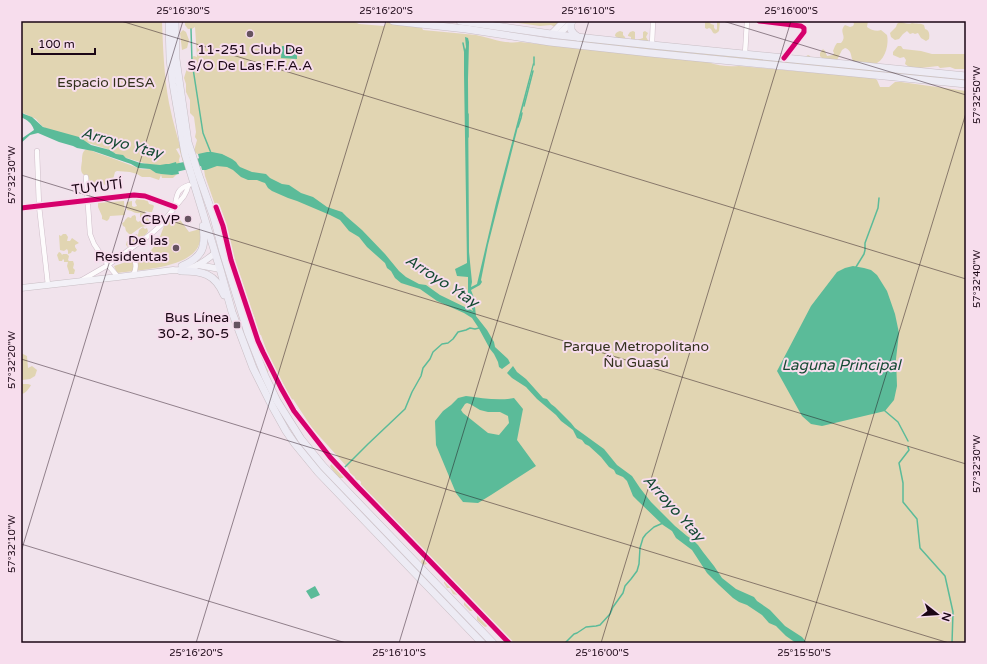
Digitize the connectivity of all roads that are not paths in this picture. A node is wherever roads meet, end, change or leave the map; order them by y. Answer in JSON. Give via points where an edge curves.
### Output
{"nodes":[{"id":1,"x":165,"y":21,"type":"edge"},
{"id":2,"x":169,"y":21,"type":"edge"},
{"id":3,"x":175,"y":21,"type":"edge"},
{"id":4,"x":179,"y":21,"type":"edge"},
{"id":5,"x":393,"y":21,"type":"edge"},
{"id":6,"x":465,"y":21,"type":"edge"},
{"id":7,"x":653,"y":21,"type":"edge"},
{"id":8,"x":747,"y":21,"type":"edge"},
{"id":9,"x":759,"y":21,"type":"edge"},
{"id":10,"x":569,"y":22,"type":"edge"},
{"id":11,"x":554,"y":34,"type":"junction"},
{"id":12,"x":516,"y":36,"type":"junction"},
{"id":13,"x":578,"y":37,"type":"junction"},
{"id":14,"x":652,"y":45,"type":"junction"},
{"id":15,"x":745,"y":54,"type":"junction"},
{"id":16,"x":784,"y":58,"type":"junction"},
{"id":17,"x":966,"y":76,"type":"edge"},
{"id":18,"x":966,"y":84,"type":"edge"},
{"id":19,"x":181,"y":136,"type":"junction"},
{"id":20,"x":188,"y":142,"type":"junction"},
{"id":21,"x":37,"y":151,"type":"dead end"},
{"id":22,"x":188,"y":152,"type":"junction"},
{"id":23,"x":194,"y":174,"type":"junction"},
{"id":24,"x":86,"y":177,"type":"dead end"},
{"id":25,"x":191,"y":185,"type":"junction"},
{"id":26,"x":87,"y":200,"type":"junction"},
{"id":27,"x":39,"y":206,"type":"junction"},
{"id":28,"x":175,"y":207,"type":"junction"},
{"id":29,"x":21,"y":208,"type":"edge"},
{"id":30,"x":210,"y":209,"type":"junction"},
{"id":31,"x":202,"y":212,"type":"junction"},
{"id":32,"x":126,"y":252,"type":"junction"},
{"id":33,"x":216,"y":253,"type":"junction"},
{"id":34,"x":108,"y":265,"type":"junction"},
{"id":35,"x":198,"y":265,"type":"junction"},
{"id":36,"x":179,"y":269,"type":"junction"},
{"id":37,"x":220,"y":269,"type":"junction"},
{"id":38,"x":133,"y":276,"type":"junction"},
{"id":39,"x":118,"y":278,"type":"junction"},
{"id":40,"x":78,"y":282,"type":"junction"},
{"id":41,"x":48,"y":285,"type":"junction"},
{"id":42,"x":21,"y":288,"type":"edge"},
{"id":43,"x":232,"y":312,"type":"junction"},
{"id":44,"x":248,"y":333,"type":"junction"},
{"id":45,"x":482,"y":643,"type":"edge"},
{"id":46,"x":493,"y":643,"type":"edge"}],
"edges":[{"from":1,"to":19,"type":"highway","via":[[170,96],[176,126]]},
{"from":2,"to":19,"type":"highway","via":[[170,59]]},
{"from":3,"to":20,"type":"highway","via":[[176,59]]},
{"from":4,"to":20,"type":"highway","via":[[182,73],[189,124]]},
{"from":5,"to":12,"type":"highway"},
{"from":6,"to":11,"type":"highway"},
{"from":7,"to":14,"type":"street"},
{"from":8,"to":15,"type":"street"},
{"from":9,"to":16,"type":"street","via":[[804,28],[804,32]]},
{"from":10,"to":11,"type":"main road"},
{"from":10,"to":13,"type":"highway","via":[[570,30]]},
{"from":11,"to":12,"type":"highway","via":[[553,39]]},
{"from":11,"to":13,"type":"highway"},
{"from":12,"to":18,"type":"highway","via":[[550,42]]},
{"from":13,"to":14,"type":"highway"},
{"from":14,"to":15,"type":"highway"},
{"from":15,"to":16,"type":"highway"},
{"from":16,"to":17,"type":"highway"},
{"from":19,"to":22,"type":"highway"},
{"from":20,"to":22,"type":"highway"},
{"from":21,"to":27,"type":"street"},
{"from":22,"to":23,"type":"highway"},
{"from":23,"to":25,"type":"highway"},
{"from":23,"to":30,"type":"highway"},
{"from":24,"to":26,"type":"street"},
{"from":25,"to":28,"type":"street","via":[[182,188],[177,194]]},
{"from":25,"to":31,"type":"highway"},
{"from":26,"to":27,"type":"street","name":"TUYUTÍ"},
{"from":26,"to":28,"type":"street","name":"TUYUTÍ","via":[[134,195],[145,196]]},
{"from":26,"to":34,"type":"street","via":[[90,234]]},
{"from":27,"to":29,"type":"street","name":"TUYUTÍ"},
{"from":27,"to":41,"type":"street"},
{"from":28,"to":32,"type":"street","via":[[152,234]]},
{"from":30,"to":33,"type":"highway","via":[[218,244]]},
{"from":30,"to":44,"type":"highway"},
{"from":31,"to":33,"type":"highway"},
{"from":31,"to":36,"type":"highway","via":[[205,235],[203,246],[192,262]]},
{"from":32,"to":34,"type":"street"},
{"from":32,"to":38,"type":"street","via":[[136,263]]},
{"from":33,"to":35,"type":"main road"},
{"from":33,"to":37,"type":"highway"},
{"from":34,"to":39,"type":"street"},
{"from":34,"to":40,"type":"street"},
{"from":35,"to":36,"type":"main road"},
{"from":35,"to":37,"type":"main road"},
{"from":36,"to":38,"type":"main road"},
{"from":36,"to":43,"type":"highway","via":[[202,272],[214,279]]},
{"from":37,"to":43,"type":"highway"},
{"from":37,"to":44,"type":"highway","via":[[228,278]]},
{"from":38,"to":39,"type":"main road"},
{"from":39,"to":40,"type":"main road"},
{"from":40,"to":41,"type":"main road"},
{"from":41,"to":42,"type":"main road"},
{"from":43,"to":45,"type":"highway","via":[[264,392],[296,444],[327,481]]},
{"from":44,"to":46,"type":"highway","via":[[277,401],[308,448]]}]}
